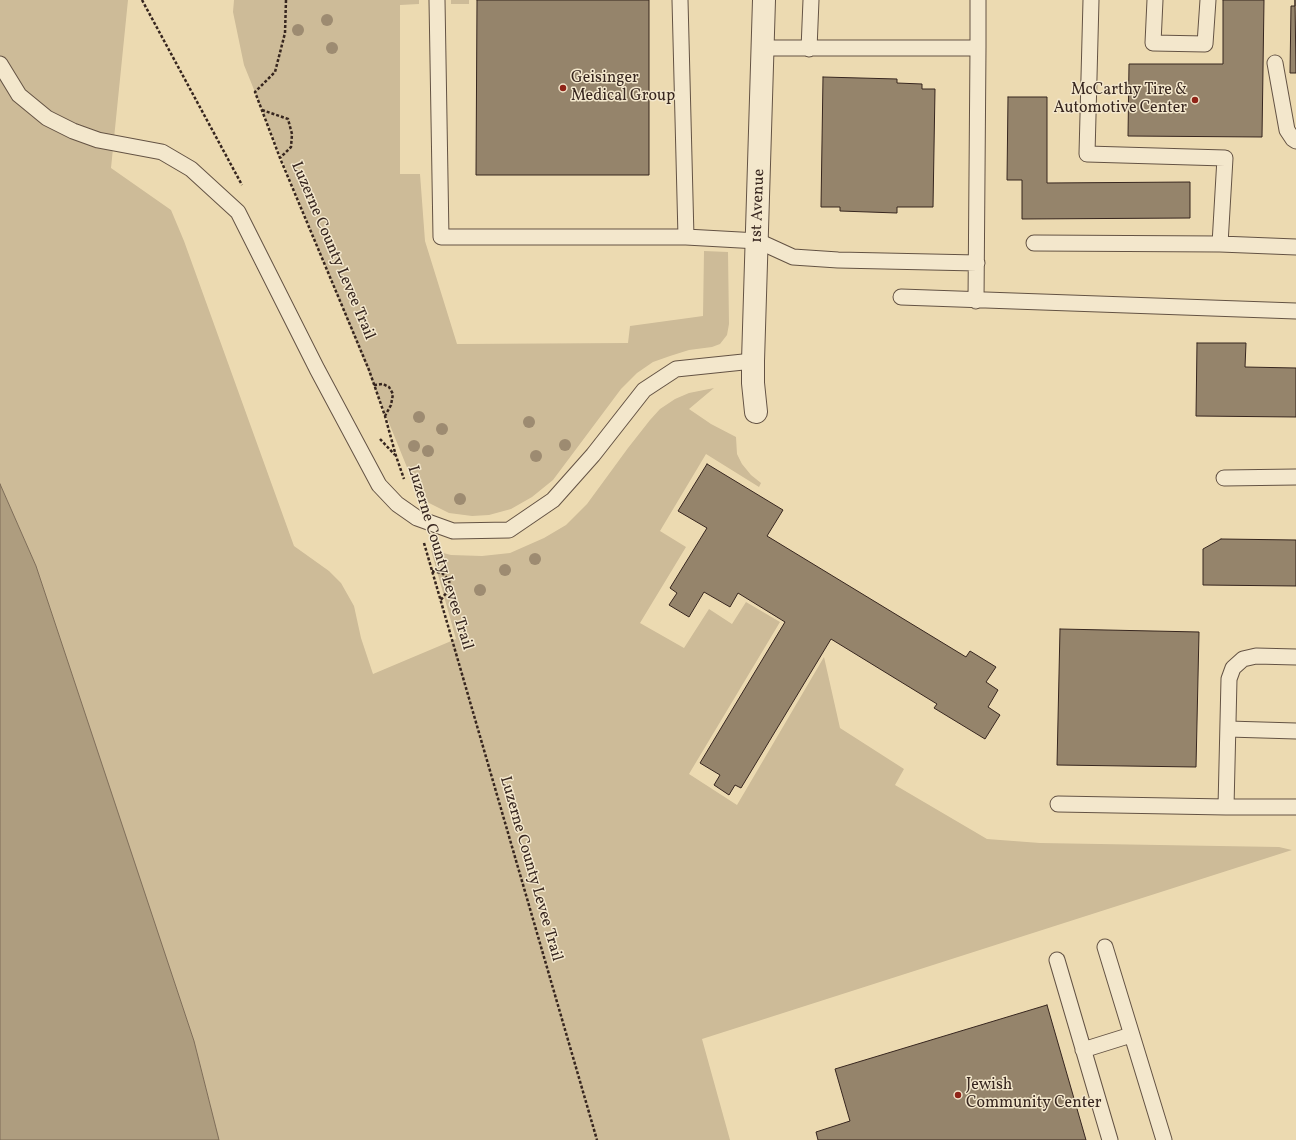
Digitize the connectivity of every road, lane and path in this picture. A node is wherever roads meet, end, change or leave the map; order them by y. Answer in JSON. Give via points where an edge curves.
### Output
{"nodes":[{"id":1,"x":286,"y":0,"type":"edge"},
{"id":2,"x":437,"y":0,"type":"edge"},
{"id":3,"x":680,"y":0,"type":"edge"},
{"id":4,"x":764,"y":0,"type":"edge"},
{"id":5,"x":811,"y":0,"type":"edge"},
{"id":6,"x":978,"y":0,"type":"edge"},
{"id":7,"x":1091,"y":0,"type":"edge"},
{"id":8,"x":1155,"y":0,"type":"edge"},
{"id":9,"x":1208,"y":0,"type":"edge"},
{"id":10,"x":763,"y":48,"type":"junction"},
{"id":11,"x":809,"y":48,"type":"junction"},
{"id":12,"x":978,"y":48,"type":"junction"},
{"id":13,"x":1276,"y":63,"type":"dead end"},
{"id":14,"x":0,"y":64,"type":"edge"},
{"id":15,"x":262,"y":110,"type":"junction"},
{"id":16,"x":1296,"y":141,"type":"edge"},
{"id":17,"x":280,"y":158,"type":"junction"},
{"id":18,"x":686,"y":237,"type":"junction"},
{"id":19,"x":758,"y":241,"type":"junction"},
{"id":20,"x":1034,"y":243,"type":"dead end"},
{"id":21,"x":1220,"y":244,"type":"junction"},
{"id":22,"x":1296,"y":246,"type":"edge"},
{"id":23,"x":977,"y":263,"type":"junction"},
{"id":24,"x":901,"y":297,"type":"dead end"},
{"id":25,"x":976,"y":301,"type":"junction"},
{"id":26,"x":1296,"y":311,"type":"edge"},
{"id":27,"x":753,"y":361,"type":"junction"},
{"id":28,"x":374,"y":385,"type":"junction"},
{"id":29,"x":756,"y":412,"type":"dead end"},
{"id":30,"x":385,"y":416,"type":"junction"},
{"id":31,"x":1296,"y":477,"type":"edge"},
{"id":32,"x":1224,"y":478,"type":"dead end"},
{"id":33,"x":417,"y":518,"type":"junction"},
{"id":34,"x":432,"y":571,"type":"junction"},
{"id":35,"x":440,"y":602,"type":"junction"},
{"id":36,"x":1296,"y":657,"type":"edge"},
{"id":37,"x":1228,"y":729,"type":"junction"},
{"id":38,"x":1296,"y":731,"type":"edge"},
{"id":39,"x":1058,"y":804,"type":"dead end"},
{"id":40,"x":1226,"y":807,"type":"junction"},
{"id":41,"x":1296,"y":807,"type":"edge"},
{"id":42,"x":1104,"y":946,"type":"dead end"},
{"id":43,"x":1057,"y":960,"type":"dead end"},
{"id":44,"x":1131,"y":1036,"type":"junction"},
{"id":45,"x":1083,"y":1050,"type":"junction"},
{"id":46,"x":597,"y":1140,"type":"edge"},
{"id":47,"x":1110,"y":1140,"type":"edge"},
{"id":48,"x":1164,"y":1140,"type":"edge"}],
"edges":[{"from":1,"to":15,"type":"path","name":"Luzerne County Levee Trail","via":[[285,33],[275,72],[255,92]]},
{"from":2,"to":18,"type":"lane","via":[[441,238]]},
{"from":3,"to":18,"type":"lane"},
{"from":4,"to":10,"type":"street","name":"1st Avenue"},
{"from":5,"to":11,"type":"lane"},
{"from":6,"to":12,"type":"lane"},
{"from":7,"to":21,"type":"lane","via":[[1087,154],[1225,158]]},
{"from":8,"to":9,"type":"lane","via":[[1153,43],[1206,44]]},
{"from":10,"to":11,"type":"lane"},
{"from":10,"to":19,"type":"street","name":"1st Avenue"},
{"from":11,"to":12,"type":"lane"},
{"from":12,"to":23,"type":"lane"},
{"from":13,"to":16,"type":"lane","via":[[1287,130]]},
{"from":14,"to":33,"type":"lane","via":[[19,95],[47,118],[98,140],[162,152],[191,168],[238,212],[379,485],[397,504]]},
{"from":15,"to":17,"type":"path","name":"Luzerne County Levee Trail"},
{"from":15,"to":17,"type":"path","via":[[288,119],[292,134],[291,147]]},
{"from":17,"to":28,"type":"path","name":"Luzerne County Levee Trail"},
{"from":18,"to":19,"type":"lane"},
{"from":19,"to":23,"type":"lane","via":[[793,257]]},
{"from":19,"to":27,"type":"street","name":"1st Avenue"},
{"from":20,"to":21,"type":"lane"},
{"from":21,"to":22,"type":"lane"},
{"from":23,"to":25,"type":"lane"},
{"from":24,"to":25,"type":"lane"},
{"from":25,"to":26,"type":"lane"},
{"from":27,"to":29,"type":"street","name":"1st Avenue"},
{"from":27,"to":33,"type":"lane","via":[[676,369],[644,390],[553,500],[509,530],[453,530]]},
{"from":28,"to":30,"type":"path","name":"Luzerne County Levee Trail"},
{"from":28,"to":30,"type":"path","via":[[383,384],[393,394]]},
{"from":30,"to":33,"type":"path","name":"Luzerne County Levee Trail"},
{"from":31,"to":32,"type":"lane"},
{"from":33,"to":34,"type":"path","name":"Luzerne County Levee Trail"},
{"from":34,"to":35,"type":"path","name":"Luzerne County Levee Trail"},
{"from":34,"to":35,"type":"path","via":[[442,573],[449,580],[450,588]]},
{"from":35,"to":46,"type":"path","name":"Luzerne County Levee Trail"},
{"from":36,"to":37,"type":"lane","via":[[1256,656],[1243,659],[1234,668],[1229,679]]},
{"from":37,"to":38,"type":"lane"},
{"from":37,"to":40,"type":"lane"},
{"from":39,"to":40,"type":"lane"},
{"from":40,"to":41,"type":"lane"},
{"from":42,"to":44,"type":"lane"},
{"from":43,"to":45,"type":"lane"},
{"from":44,"to":45,"type":"lane"},
{"from":44,"to":48,"type":"lane"},
{"from":45,"to":47,"type":"lane"}]}
